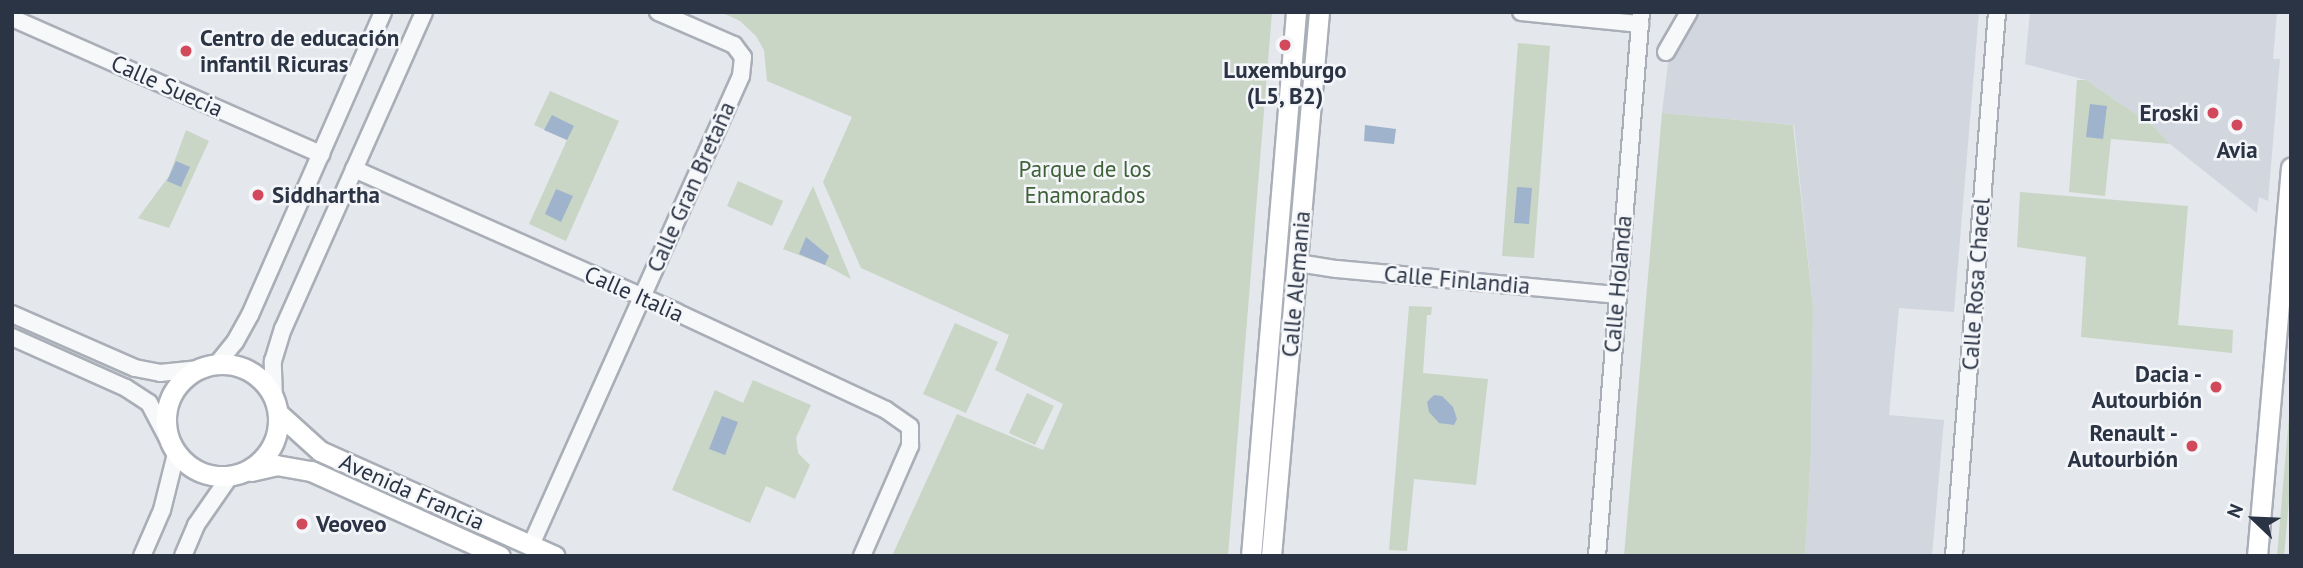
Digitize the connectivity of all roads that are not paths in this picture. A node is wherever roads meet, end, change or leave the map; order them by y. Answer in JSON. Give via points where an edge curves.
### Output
{"nodes":[{"id":1,"x":383,"y":12,"type":"edge"},
{"id":2,"x":424,"y":12,"type":"edge"},
{"id":3,"x":658,"y":12,"type":"edge"},
{"id":4,"x":1296,"y":12,"type":"edge"},
{"id":5,"x":1319,"y":12,"type":"edge"},
{"id":6,"x":1521,"y":12,"type":"edge"},
{"id":7,"x":1689,"y":12,"type":"edge"},
{"id":8,"x":1997,"y":12,"type":"edge"},
{"id":9,"x":12,"y":18,"type":"edge"},
{"id":10,"x":1640,"y":18,"type":"edge"},
{"id":11,"x":1666,"y":52,"type":"dead end"},
{"id":12,"x":321,"y":154,"type":"junction"},
{"id":13,"x":2291,"y":167,"type":"edge"},
{"id":14,"x":354,"y":169,"type":"junction"},
{"id":15,"x":1298,"y":263,"type":"junction"},
{"id":16,"x":1616,"y":295,"type":"junction"},
{"id":17,"x":641,"y":296,"type":"junction"},
{"id":18,"x":12,"y":314,"type":"edge"},
{"id":19,"x":12,"y":337,"type":"edge"},
{"id":20,"x":217,"y":363,"type":"junction"},
{"id":21,"x":197,"y":369,"type":"junction"},
{"id":22,"x":276,"y":406,"type":"junction"},
{"id":23,"x":173,"y":449,"type":"junction"},
{"id":24,"x":237,"y":475,"type":"junction"},
{"id":25,"x":531,"y":545,"type":"junction"},
{"id":26,"x":142,"y":556,"type":"edge"},
{"id":27,"x":183,"y":556,"type":"edge"},
{"id":28,"x":500,"y":556,"type":"edge"},
{"id":29,"x":555,"y":556,"type":"edge"},
{"id":30,"x":862,"y":556,"type":"edge"},
{"id":31,"x":1251,"y":556,"type":"edge"},
{"id":32,"x":1271,"y":556,"type":"edge"},
{"id":33,"x":1597,"y":556,"type":"edge"},
{"id":34,"x":1954,"y":556,"type":"edge"},
{"id":35,"x":2257,"y":556,"type":"edge"}],
"edges":[{"from":1,"to":12,"type":"street"},
{"from":2,"to":14,"type":"street"},
{"from":3,"to":17,"type":"street","name":"Calle Gran Bretaña","via":[[734,45],[743,57],[741,76]]},
{"from":4,"to":31,"type":"main road","name":"Calle Alemania"},
{"from":5,"to":15,"type":"main road","name":"Calle Alemania"},
{"from":6,"to":10,"type":"street"},
{"from":7,"to":11,"type":"street"},
{"from":8,"to":34,"type":"street","name":"Calle Rosa Chacel"},
{"from":9,"to":12,"type":"street","name":"Calle Suecia"},
{"from":10,"to":16,"type":"street","name":"Calle Holanda"},
{"from":12,"to":20,"type":"street","via":[[250,315]]},
{"from":13,"to":35,"type":"main road"},
{"from":14,"to":17,"type":"street","name":"Calle Italia"},
{"from":14,"to":22,"type":"street","via":[[272,361]]},
{"from":15,"to":16,"type":"street","name":"Calle Finlandia"},
{"from":15,"to":32,"type":"main road","name":"Calle Alemania"},
{"from":16,"to":33,"type":"street","name":"Calle Holanda"},
{"from":17,"to":25,"type":"street","name":"Calle Gran Bretaña"},
{"from":17,"to":30,"type":"street","name":"Calle Italia","via":[[886,410],[910,427],[910,446]]},
{"from":18,"to":21,"type":"street","via":[[135,368],[160,373]]},
{"from":19,"to":23,"type":"street","via":[[138,395],[149,403]]},
{"from":20,"to":21,"type":"main road"},
{"from":20,"to":22,"type":"main road","via":[[252,372],[265,383]]},
{"from":21,"to":23,"type":"main road","via":[[180,382],[169,401],[165,422]]},
{"from":22,"to":24,"type":"main road","via":[[277,432],[271,449],[259,463]]},
{"from":22,"to":25,"type":"main road","name":"Avenida Francia","via":[[320,451]]},
{"from":23,"to":24,"type":"main road","via":[[201,472]]},
{"from":23,"to":26,"type":"street","via":[[162,510]]},
{"from":24,"to":27,"type":"street","via":[[196,525]]},
{"from":24,"to":28,"type":"main road","name":"Avenida Francia","via":[[276,465],[311,471]]},
{"from":25,"to":29,"type":"main road","name":"Avenida Francia"}]}
